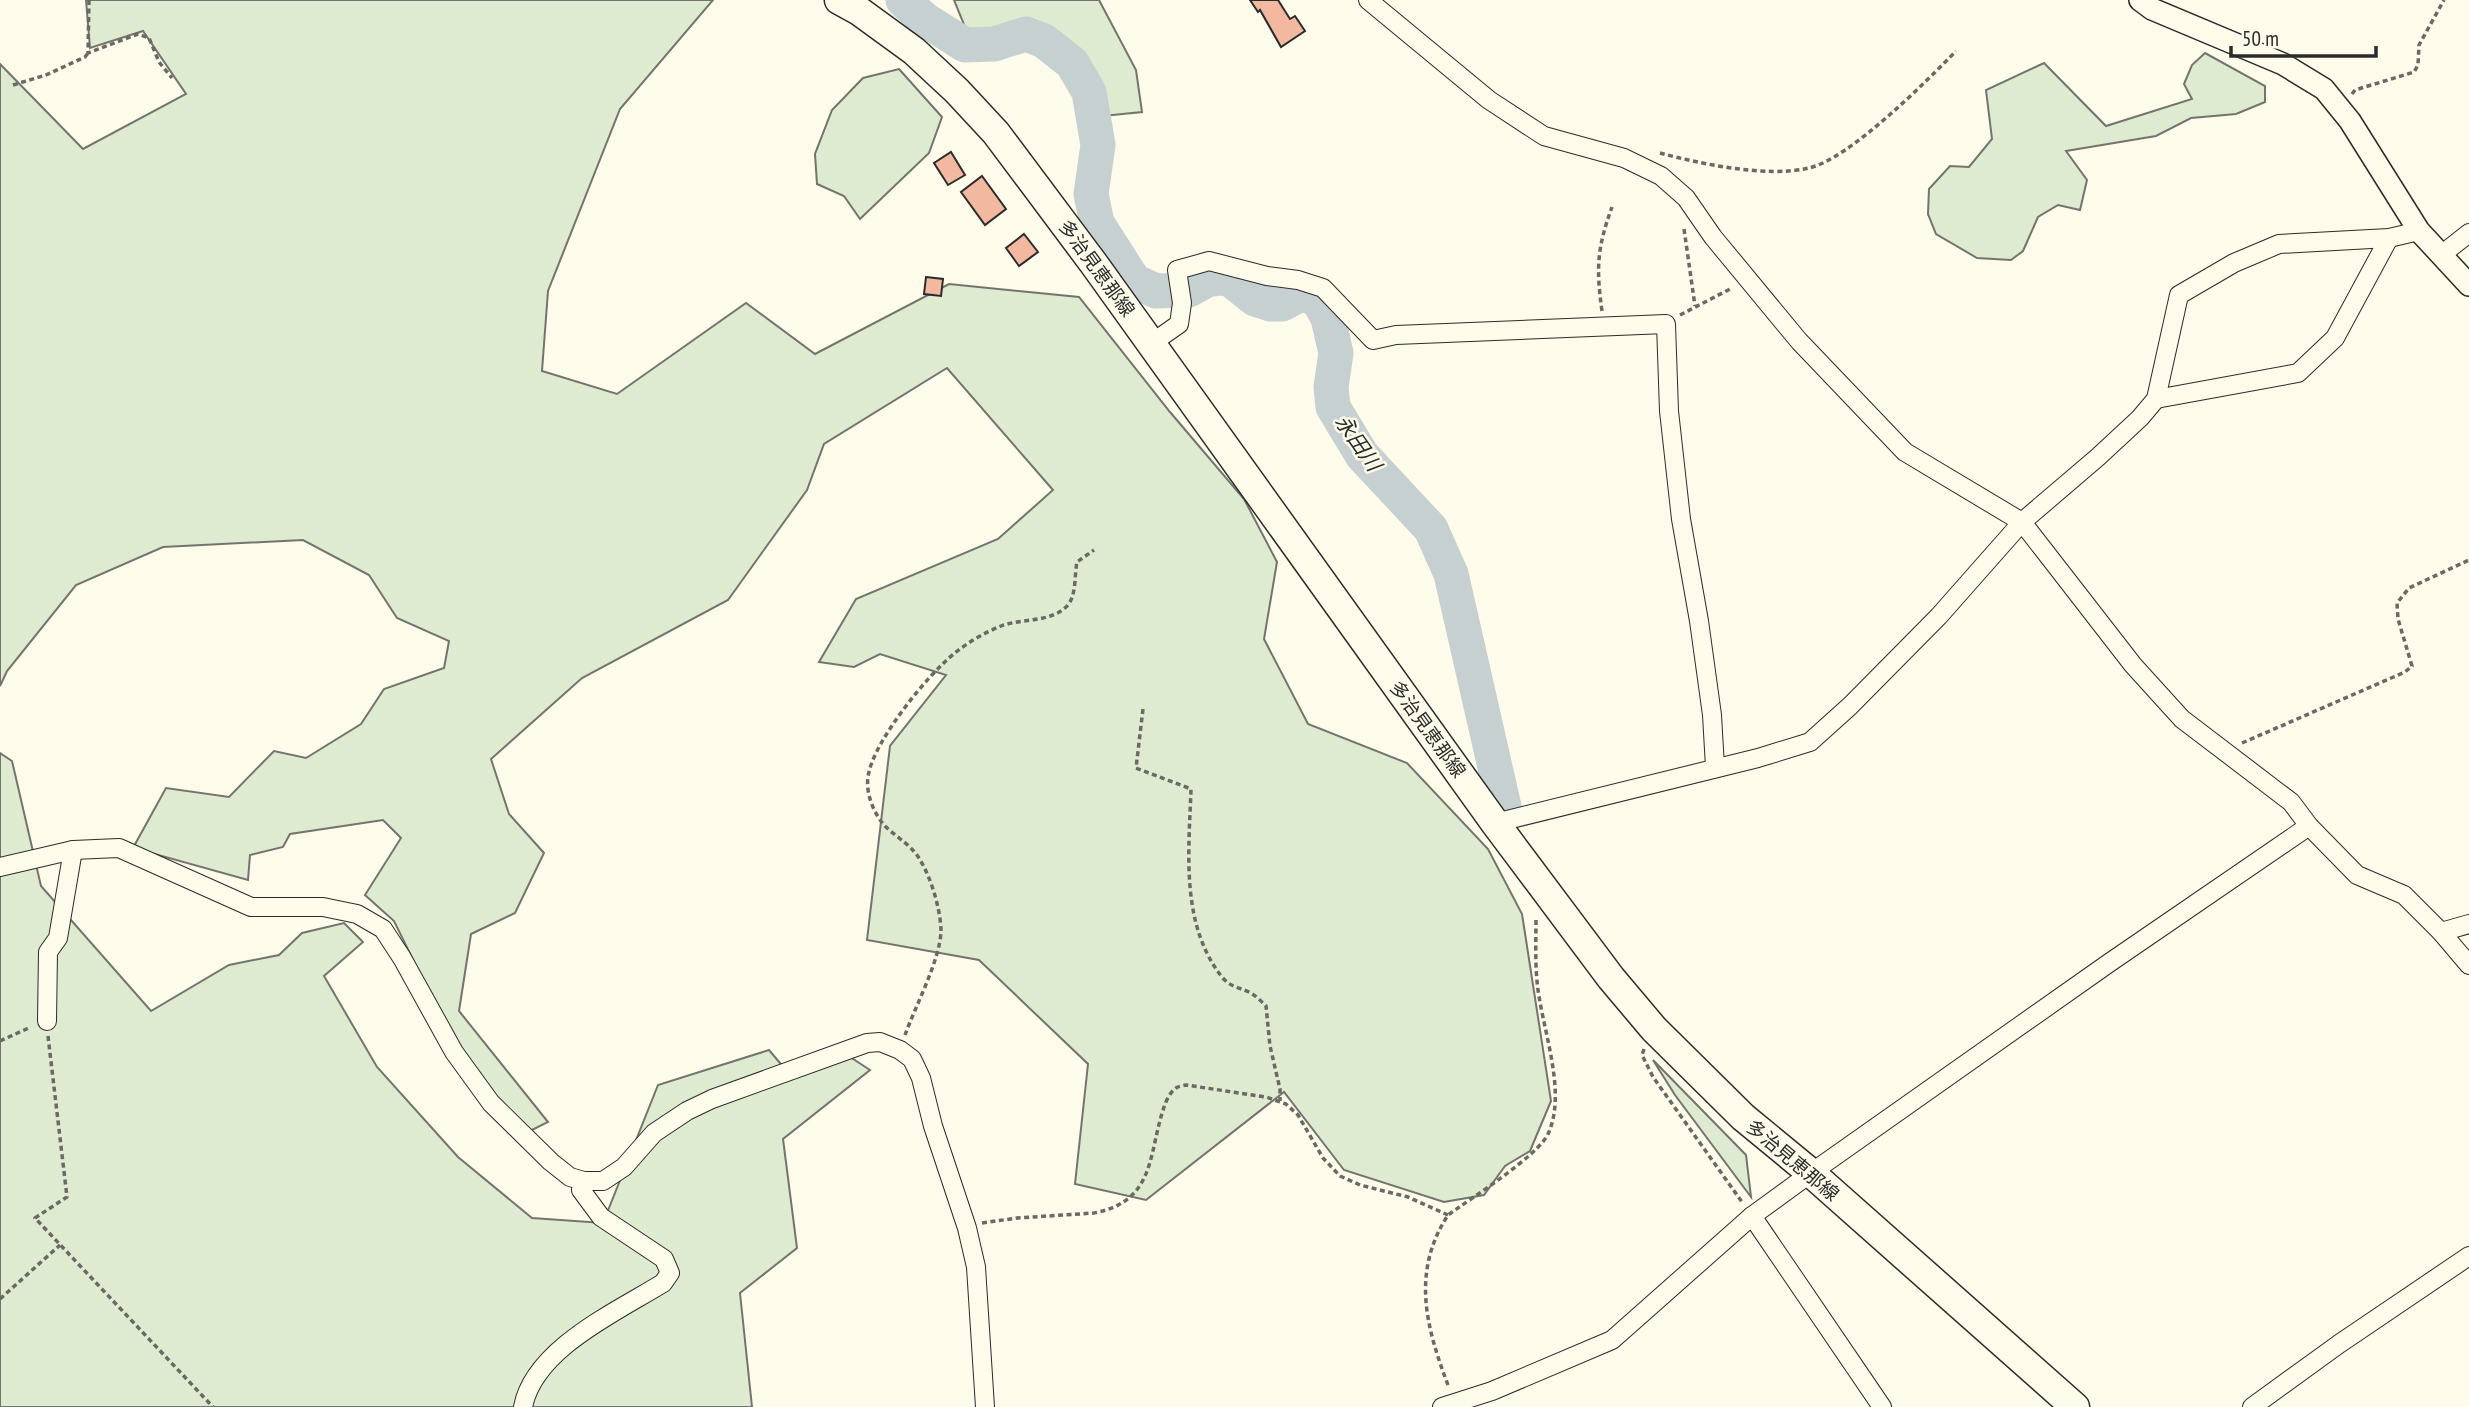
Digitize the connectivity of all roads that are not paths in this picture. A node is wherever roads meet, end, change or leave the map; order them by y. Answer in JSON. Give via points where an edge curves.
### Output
{"nodes":[{"id":1,"x":839,"y":0,"type":"edge"},
{"id":2,"x":1368,"y":0,"type":"edge"},
{"id":3,"x":2140,"y":0,"type":"edge"},
{"id":4,"x":2419,"y":231,"type":"junction"},
{"id":5,"x":2469,"y":233,"type":"edge"},
{"id":6,"x":2389,"y":239,"type":"junction"},
{"id":7,"x":2441,"y":255,"type":"junction"},
{"id":8,"x":2469,"y":285,"type":"edge"},
{"id":9,"x":1153,"y":346,"type":"junction"},
{"id":10,"x":2156,"y":399,"type":"junction"},
{"id":11,"x":2022,"y":522,"type":"junction"},
{"id":12,"x":1716,"y":767,"type":"junction"},
{"id":13,"x":1496,"y":823,"type":"junction"},
{"id":14,"x":2309,"y":826,"type":"junction"},
{"id":15,"x":73,"y":850,"type":"junction"},
{"id":16,"x":0,"y":867,"type":"edge"},
{"id":17,"x":2469,"y":925,"type":"edge"},
{"id":18,"x":2441,"y":932,"type":"junction"},
{"id":19,"x":2469,"y":965,"type":"edge"},
{"id":20,"x":47,"y":1021,"type":"road end"},
{"id":21,"x":1811,"y":1173,"type":"junction"},
{"id":22,"x":584,"y":1181,"type":"junction"},
{"id":23,"x":1752,"y":1216,"type":"junction"},
{"id":24,"x":2469,"y":1256,"type":"edge"},
{"id":25,"x":1448,"y":1404,"type":"edge"},
{"id":26,"x":523,"y":1407,"type":"edge"},
{"id":27,"x":985,"y":1407,"type":"edge"},
{"id":28,"x":1882,"y":1407,"type":"edge"},
{"id":29,"x":2075,"y":1407,"type":"edge"},
{"id":30,"x":2252,"y":1407,"type":"edge"}],
"edges":[{"from":1,"to":9,"type":"main road","name":"多治見恵那線","via":[[914,51],[996,133]]},
{"from":2,"to":11,"type":"street","via":[[1489,100],[1544,136],[1624,158],[1661,176],[1686,198],[1800,341],[1905,452]]},
{"from":3,"to":4,"type":"street","via":[[2283,64],[2324,89]]},
{"from":4,"to":6,"type":"street"},
{"from":4,"to":7,"type":"street"},
{"from":5,"to":7,"type":"street"},
{"from":6,"to":10,"type":"street","via":[[2335,338],[2298,373]]},
{"from":6,"to":10,"type":"street","via":[[2279,244],[2234,263],[2179,295]]},
{"from":7,"to":8,"type":"street"},
{"from":9,"to":12,"type":"street","via":[[1179,324],[1182,303],[1177,270],[1209,261],[1323,288],[1373,340],[1396,335],[1666,324],[1681,519],[1699,621]]},
{"from":9,"to":13,"type":"main road","name":"多治見恵那線"},
{"from":10,"to":11,"type":"street","via":[[2098,457]]},
{"from":11,"to":12,"type":"street","via":[[1939,616],[1810,742]]},
{"from":11,"to":14,"type":"street","via":[[2133,665],[2182,719],[2291,802]]},
{"from":12,"to":13,"type":"street"},
{"from":13,"to":21,"type":"main road","name":"多治見恵那線","via":[[1654,1029],[1743,1117]]},
{"from":14,"to":18,"type":"street","via":[[2357,874],[2404,895]]},
{"from":14,"to":21,"type":"street"},
{"from":15,"to":16,"type":"street"},
{"from":15,"to":20,"type":"street","via":[[58,938],[48,952]]},
{"from":15,"to":22,"type":"street","via":[[119,848],[251,907],[323,906],[357,914],[383,929],[454,1052],[491,1103],[551,1162],[570,1177]]},
{"from":17,"to":18,"type":"street"},
{"from":18,"to":19,"type":"street"},
{"from":21,"to":23,"type":"street"},
{"from":21,"to":29,"type":"main road","name":"多治見恵那線"},
{"from":22,"to":26,"type":"street","via":[[581,1190],[601,1217],[664,1259],[670,1273],[663,1283],[560,1348],[534,1378]]},
{"from":22,"to":27,"type":"street","via":[[603,1181],[624,1167],[654,1133],[712,1099],[867,1042],[900,1049],[912,1059],[921,1079],[967,1228],[976,1266]]},
{"from":23,"to":25,"type":"street","via":[[1612,1340],[1492,1391]]},
{"from":23,"to":28,"type":"street"},
{"from":24,"to":30,"type":"street"}]}
